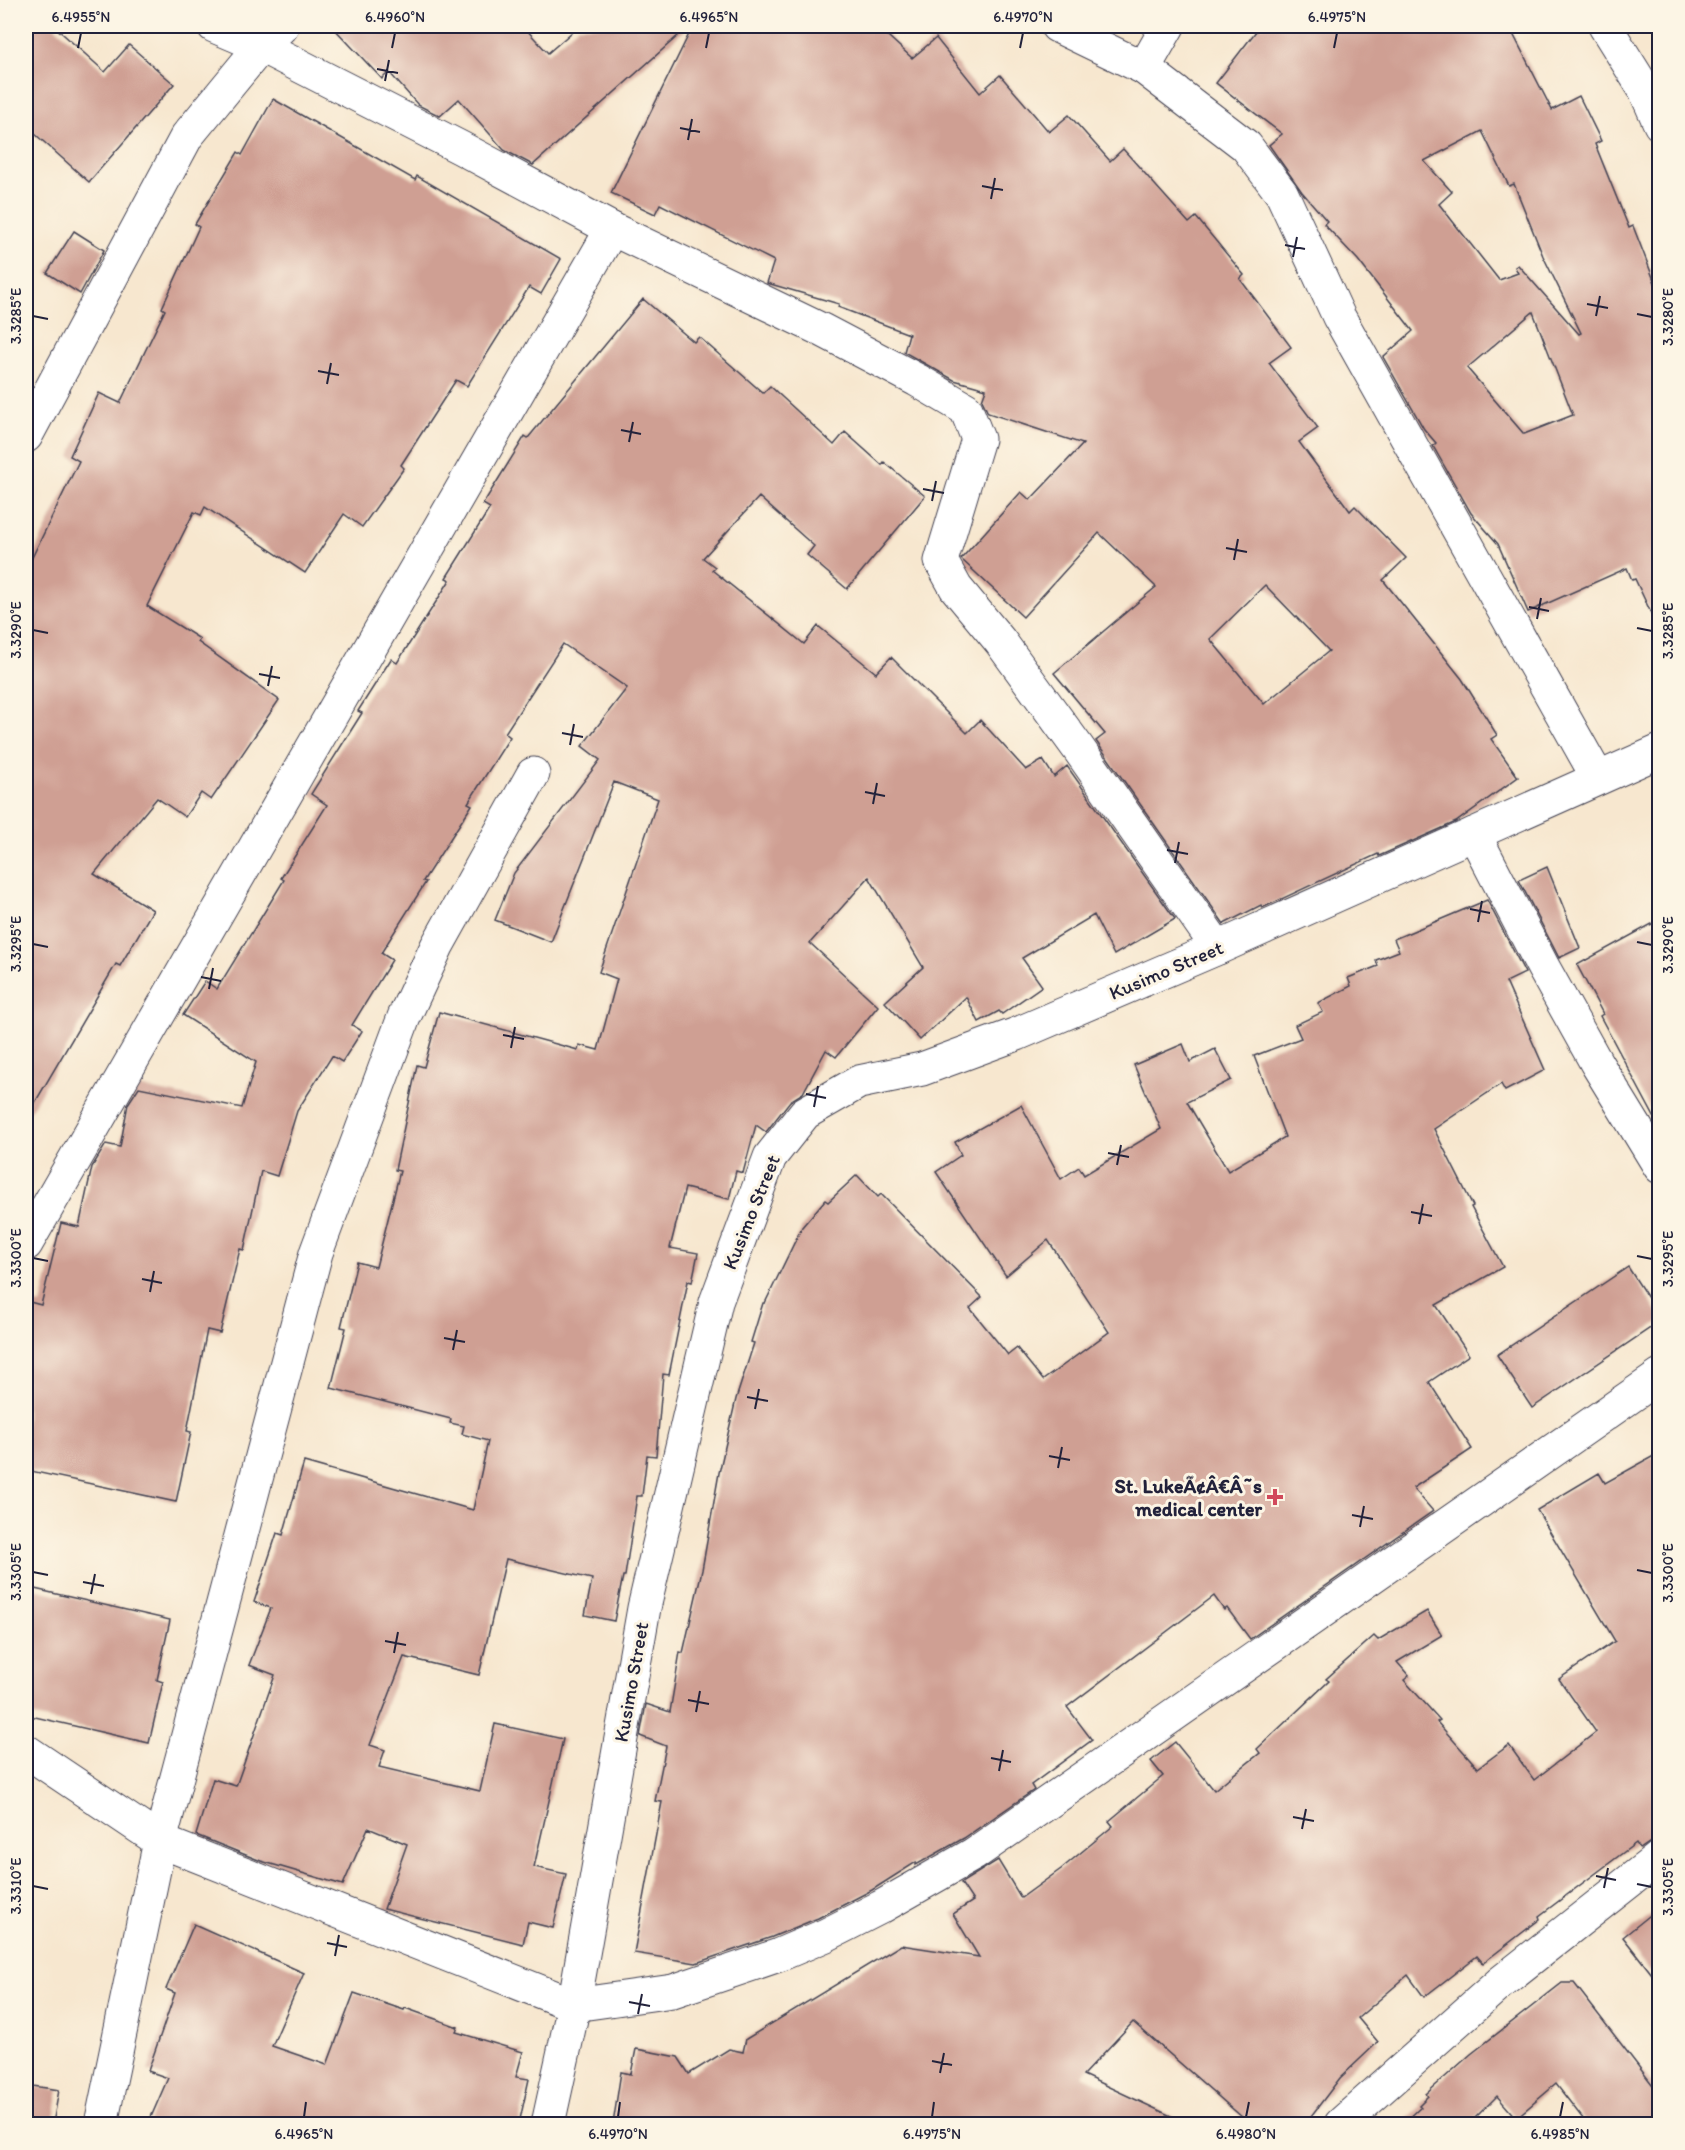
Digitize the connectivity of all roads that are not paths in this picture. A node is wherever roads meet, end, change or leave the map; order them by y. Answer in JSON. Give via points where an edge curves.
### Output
{"nodes":[{"id":1,"x":214,"y":26,"type":"edge"},
{"id":2,"x":1057,"y":26,"type":"edge"},
{"id":3,"x":1168,"y":26,"type":"edge"},
{"id":4,"x":1605,"y":26,"type":"edge"},
{"id":5,"x":272,"y":36,"type":"edge"},
{"id":6,"x":1144,"y":68,"type":"junction"},
{"id":7,"x":1659,"y":124,"type":"edge"},
{"id":8,"x":612,"y":229,"type":"junction"},
{"id":9,"x":26,"y":436,"type":"edge"},
{"id":10,"x":1659,"y":751,"type":"edge"},
{"id":11,"x":533,"y":774,"type":"dead end"},
{"id":12,"x":1598,"y":778,"type":"junction"},
{"id":13,"x":1474,"y":834,"type":"junction"},
{"id":14,"x":1218,"y":948,"type":"junction"},
{"id":15,"x":1659,"y":1167,"type":"edge"},
{"id":16,"x":26,"y":1244,"type":"edge"},
{"id":17,"x":1659,"y":1376,"type":"edge"},
{"id":18,"x":26,"y":1751,"type":"edge"},
{"id":19,"x":159,"y":1840,"type":"junction"},
{"id":20,"x":1659,"y":1857,"type":"edge"},
{"id":21,"x":574,"y":2005,"type":"junction"},
{"id":22,"x":101,"y":2124,"type":"edge"},
{"id":23,"x":548,"y":2124,"type":"edge"},
{"id":24,"x":1341,"y":2124,"type":"edge"}],
"edges":[{"from":1,"to":5,"type":"street"},
{"from":2,"to":6,"type":"street"},
{"from":3,"to":6,"type":"street"},
{"from":4,"to":7,"type":"street","via":[[1645,90]]},
{"from":5,"to":8,"type":"street","via":[[461,148]]},
{"from":5,"to":9,"type":"street","via":[[188,136]]},
{"from":6,"to":12,"type":"street","via":[[1246,146],[1282,194],[1339,317]]},
{"from":8,"to":14,"type":"street","via":[[822,330],[966,409],[978,439],[941,561],[956,588],[1078,748]]},
{"from":8,"to":16,"type":"street"},
{"from":10,"to":12,"type":"street","name":"Kusimo Street"},
{"from":11,"to":19,"type":"street","via":[[437,946],[404,1017],[316,1253]]},
{"from":12,"to":13,"type":"street","name":"Kusimo Street"},
{"from":13,"to":14,"type":"street","name":"Kusimo Street"},
{"from":13,"to":15,"type":"street","via":[[1543,967]]},
{"from":14,"to":21,"type":"street","name":"Kusimo Street","via":[[1017,1034],[922,1069],[859,1082],[804,1113],[770,1157],[716,1302],[644,1608]]},
{"from":17,"to":21,"type":"street","via":[[974,1854],[881,1907],[779,1955],[673,1991]]},
{"from":18,"to":19,"type":"street"},
{"from":19,"to":21,"type":"street"},
{"from":19,"to":22,"type":"street"},
{"from":20,"to":24,"type":"street","via":[[1500,1983]]},
{"from":21,"to":23,"type":"street","name":"Kusimo Street"}]}
